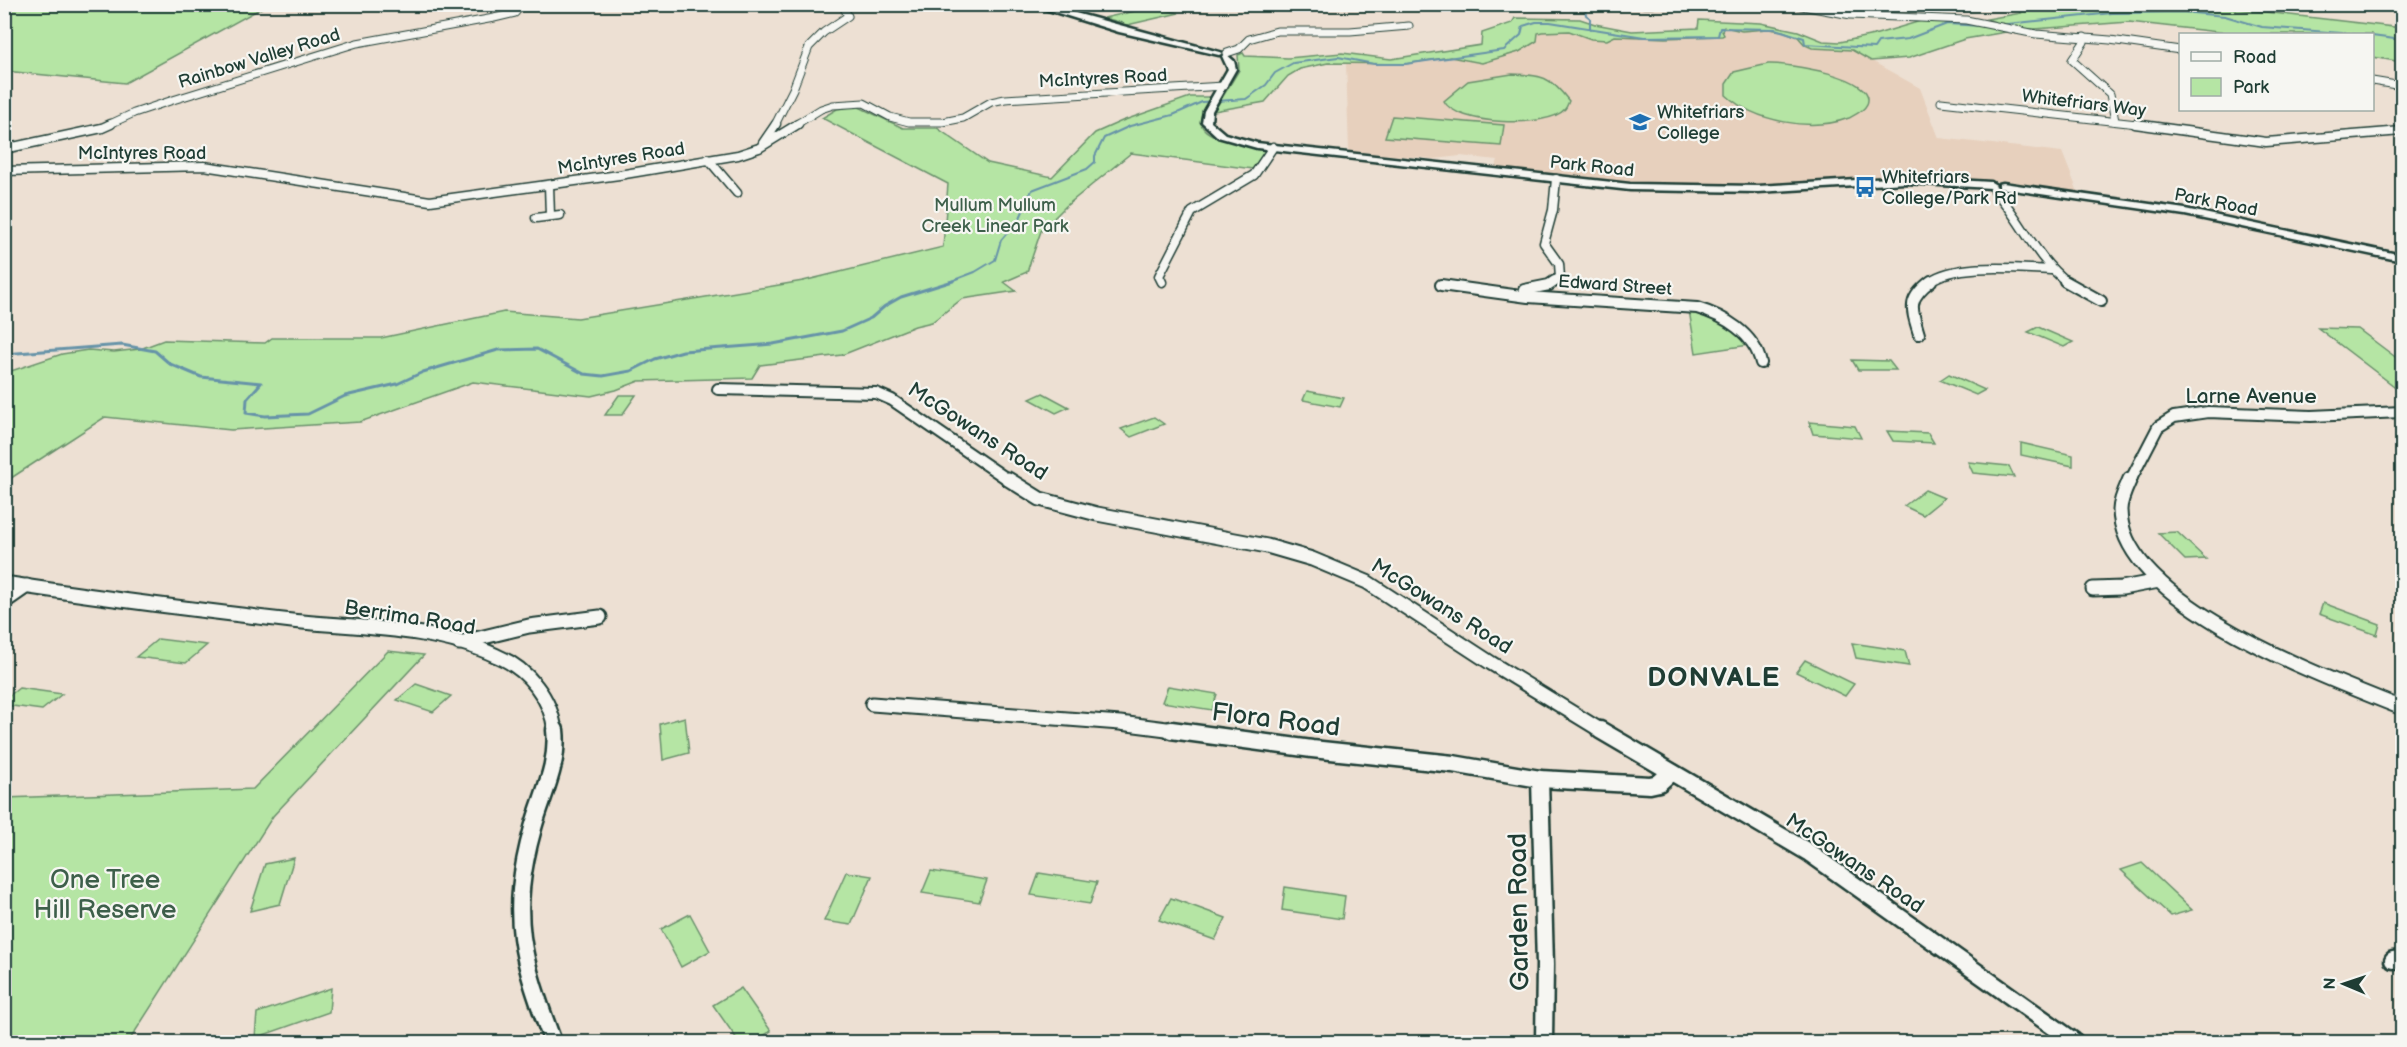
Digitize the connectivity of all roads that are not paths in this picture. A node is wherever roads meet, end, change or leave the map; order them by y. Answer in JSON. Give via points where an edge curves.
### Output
{"nodes":[{"id":1,"x":522,"y":4,"type":"edge"},
{"id":2,"x":842,"y":4,"type":"edge"},
{"id":3,"x":1032,"y":4,"type":"edge"},
{"id":4,"x":1644,"y":4,"type":"edge"},
{"id":5,"x":1652,"y":4,"type":"edge"},
{"id":6,"x":1791,"y":4,"type":"edge"},
{"id":7,"x":1409,"y":26,"type":"dead end"},
{"id":8,"x":2084,"y":37,"type":"junction"},
{"id":9,"x":2179,"y":50,"type":"edge"},
{"id":10,"x":1224,"y":54,"type":"junction"},
{"id":11,"x":2374,"y":81,"type":"edge"},
{"id":12,"x":2403,"y":86,"type":"edge"},
{"id":13,"x":1222,"y":88,"type":"junction"},
{"id":14,"x":1941,"y":102,"type":"dead end"},
{"id":15,"x":2115,"y":121,"type":"junction"},
{"id":16,"x":2403,"y":130,"type":"edge"},
{"id":17,"x":772,"y":132,"type":"junction"},
{"id":18,"x":784,"y":134,"type":"junction"},
{"id":19,"x":1274,"y":147,"type":"junction"},
{"id":20,"x":759,"y":148,"type":"junction"},
{"id":21,"x":4,"y":149,"type":"edge"},
{"id":22,"x":708,"y":159,"type":"junction"},
{"id":23,"x":4,"y":171,"type":"edge"},
{"id":24,"x":1556,"y":179,"type":"junction"},
{"id":25,"x":549,"y":185,"type":"junction"},
{"id":26,"x":1999,"y":190,"type":"junction"},
{"id":27,"x":726,"y":196,"type":"dead end"},
{"id":28,"x":560,"y":215,"type":"dead end"},
{"id":29,"x":550,"y":216,"type":"junction"},
{"id":30,"x":536,"y":218,"type":"dead end"},
{"id":31,"x":2403,"y":258,"type":"edge"},
{"id":32,"x":2053,"y":270,"type":"junction"},
{"id":33,"x":1162,"y":283,"type":"dead end"},
{"id":34,"x":1441,"y":285,"type":"dead end"},
{"id":35,"x":1518,"y":294,"type":"junction"},
{"id":36,"x":2101,"y":301,"type":"dead end"},
{"id":37,"x":1919,"y":334,"type":"dead end"},
{"id":38,"x":1761,"y":363,"type":"dead end"},
{"id":39,"x":718,"y":389,"type":"dead end"},
{"id":40,"x":2403,"y":412,"type":"edge"},
{"id":41,"x":2159,"y":581,"type":"junction"},
{"id":42,"x":4,"y":583,"type":"edge"},
{"id":43,"x":27,"y":586,"type":"junction"},
{"id":44,"x":2093,"y":589,"type":"dead end"},
{"id":45,"x":4,"y":602,"type":"edge"},
{"id":46,"x":600,"y":617,"type":"dead end"},
{"id":47,"x":458,"y":644,"type":"junction"},
{"id":48,"x":872,"y":704,"type":"dead end"},
{"id":49,"x":2403,"y":708,"type":"edge"},
{"id":50,"x":1670,"y":773,"type":"junction"},
{"id":51,"x":1540,"y":779,"type":"junction"},
{"id":52,"x":553,"y":1042,"type":"edge"},
{"id":53,"x":1544,"y":1042,"type":"edge"},
{"id":54,"x":2075,"y":1042,"type":"edge"}],
"edges":[{"from":1,"to":21,"type":"street","name":"Rainbow Valley Road","via":[[515,13],[494,18],[357,43],[172,100],[102,128]]},
{"from":2,"to":17,"type":"street","via":[[848,16],[822,33],[804,53],[801,70]]},
{"from":3,"to":10,"type":"street"},
{"from":4,"to":5,"type":"street"},
{"from":6,"to":8,"type":"street","via":[[1839,14],[1947,18],[2036,34]]},
{"from":7,"to":10,"type":"street","via":[[1277,32],[1249,39],[1239,49]]},
{"from":8,"to":9,"type":"street"},
{"from":8,"to":15,"type":"street","via":[[2072,60],[2110,94]]},
{"from":10,"to":13,"type":"street","name":"Park Road","via":[[1232,69]]},
{"from":11,"to":12,"type":"street"},
{"from":13,"to":18,"type":"street","name":"McIntyres Road","via":[[1005,99],[991,102],[963,118],[943,122],[909,122],[864,103],[848,103],[821,109]]},
{"from":13,"to":19,"type":"street","name":"Park Road","via":[[1206,122],[1220,135]]},
{"from":14,"to":15,"type":"street","name":"Whitefriars Way"},
{"from":15,"to":16,"type":"street","name":"Whitefriars Way","via":[[2266,142]]},
{"from":17,"to":18,"type":"street"},
{"from":17,"to":20,"type":"street"},
{"from":18,"to":20,"type":"street","name":"McIntyres Road"},
{"from":19,"to":24,"type":"street","name":"Park Road"},
{"from":19,"to":33,"type":"street","via":[[1254,175],[1192,212],[1158,276]]},
{"from":20,"to":22,"type":"street","name":"McIntyres Road"},
{"from":22,"to":25,"type":"street","name":"McIntyres Road"},
{"from":22,"to":27,"type":"street","via":[[741,192]]},
{"from":23,"to":25,"type":"street","name":"McIntyres Road","via":[[204,166],[430,201]]},
{"from":24,"to":26,"type":"street","name":"Park Road","via":[[1685,189],[1945,184]]},
{"from":24,"to":35,"type":"street","via":[[1544,243],[1556,258],[1560,277],[1549,285]]},
{"from":25,"to":29,"type":"street"},
{"from":26,"to":31,"type":"street","name":"Park Road","via":[[2021,189],[2185,212]]},
{"from":26,"to":32,"type":"street"},
{"from":28,"to":29,"type":"street"},
{"from":29,"to":30,"type":"street"},
{"from":32,"to":36,"type":"street","via":[[2075,288]]},
{"from":32,"to":37,"type":"street","via":[[1985,270],[1929,281],[1916,291],[1909,305]]},
{"from":34,"to":35,"type":"street","name":"Edward Street"},
{"from":35,"to":38,"type":"street","name":"Edward Street","via":[[1705,310],[1721,317],[1755,344]]},
{"from":39,"to":50,"type":"street","name":"McGowans Road","via":[[876,393],[1040,499],[1097,514],[1267,546],[1344,571]]},
{"from":40,"to":41,"type":"street","name":"Larne Avenue","via":[[2329,416],[2190,414],[2162,422],[2151,438],[2120,510],[2127,542]]},
{"from":41,"to":44,"type":"street"},
{"from":41,"to":49,"type":"street","name":"Larne Avenue","via":[[2192,607],[2247,640]]},
{"from":42,"to":43,"type":"street","name":"Berrima Road"},
{"from":43,"to":45,"type":"street"},
{"from":43,"to":47,"type":"street","name":"Berrima Road","via":[[404,633]]},
{"from":46,"to":47,"type":"street","via":[[524,627]]},
{"from":47,"to":52,"type":"street","name":"Berrima Road","via":[[515,665],[544,695],[551,712],[555,757],[523,865],[520,909],[522,949]]},
{"from":48,"to":51,"type":"street","name":"Flora Road","via":[[1120,723],[1453,764]]},
{"from":50,"to":51,"type":"street","name":"Flora Road","via":[[1650,785]]},
{"from":50,"to":54,"type":"street","name":"McGowans Road","via":[[1808,852]]},
{"from":51,"to":53,"type":"street","name":"Garden Road"}]}
